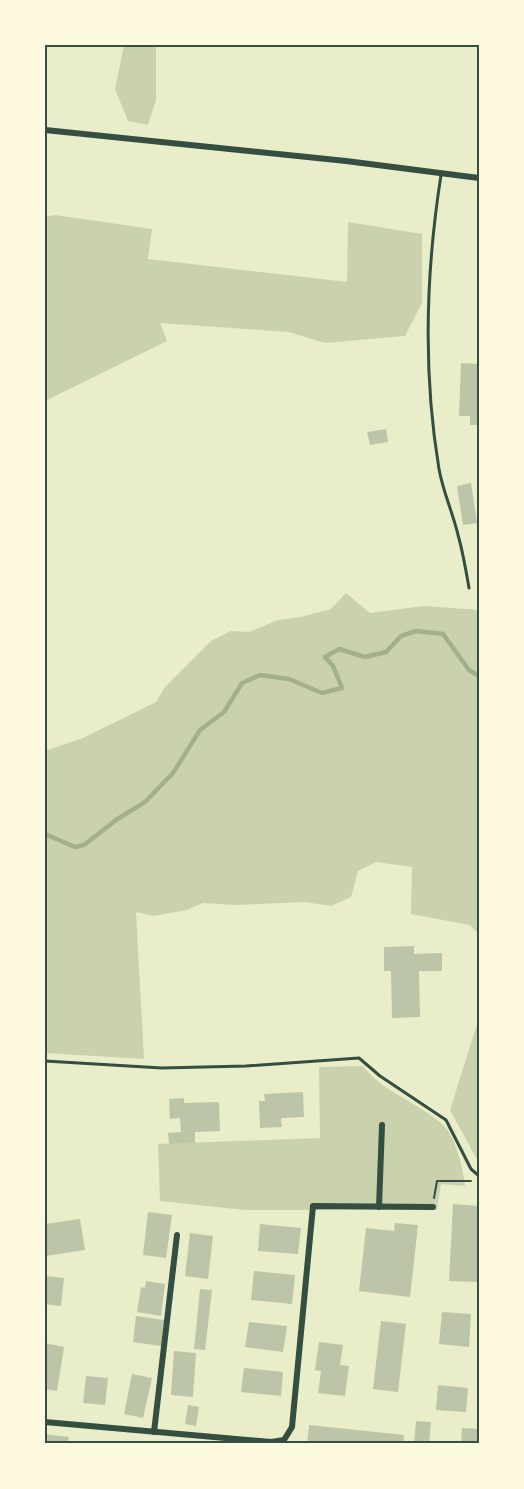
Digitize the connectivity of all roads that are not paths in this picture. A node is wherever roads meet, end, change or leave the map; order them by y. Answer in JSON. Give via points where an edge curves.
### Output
{"nodes":[{"id":1,"x":45,"y":130,"type":"edge"},
{"id":2,"x":442,"y":173,"type":"junction"},
{"id":3,"x":479,"y":178,"type":"edge"},
{"id":4,"x":469,"y":588,"type":"dead end"},
{"id":5,"x":45,"y":1061,"type":"edge"},
{"id":6,"x":382,"y":1125,"type":"dead end"},
{"id":7,"x":479,"y":1177,"type":"edge"},
{"id":8,"x":379,"y":1206,"type":"junction"},
{"id":9,"x":433,"y":1207,"type":"road end"},
{"id":10,"x":177,"y":1235,"type":"dead end"},
{"id":11,"x":45,"y":1422,"type":"edge"},
{"id":12,"x":154,"y":1432,"type":"junction"}],
"edges":[{"from":1,"to":2,"type":"street"},
{"from":2,"to":3,"type":"street"},
{"from":2,"to":4,"type":"lane","via":[[432,236],[433,404],[439,471]]},
{"from":5,"to":7,"type":"lane","via":[[162,1068],[360,1058],[446,1120]]},
{"from":6,"to":8,"type":"street"},
{"from":8,"to":9,"type":"street"},
{"from":8,"to":12,"type":"street","via":[[313,1206],[292,1427],[284,1440]]},
{"from":10,"to":12,"type":"street"},
{"from":11,"to":12,"type":"street"}]}
